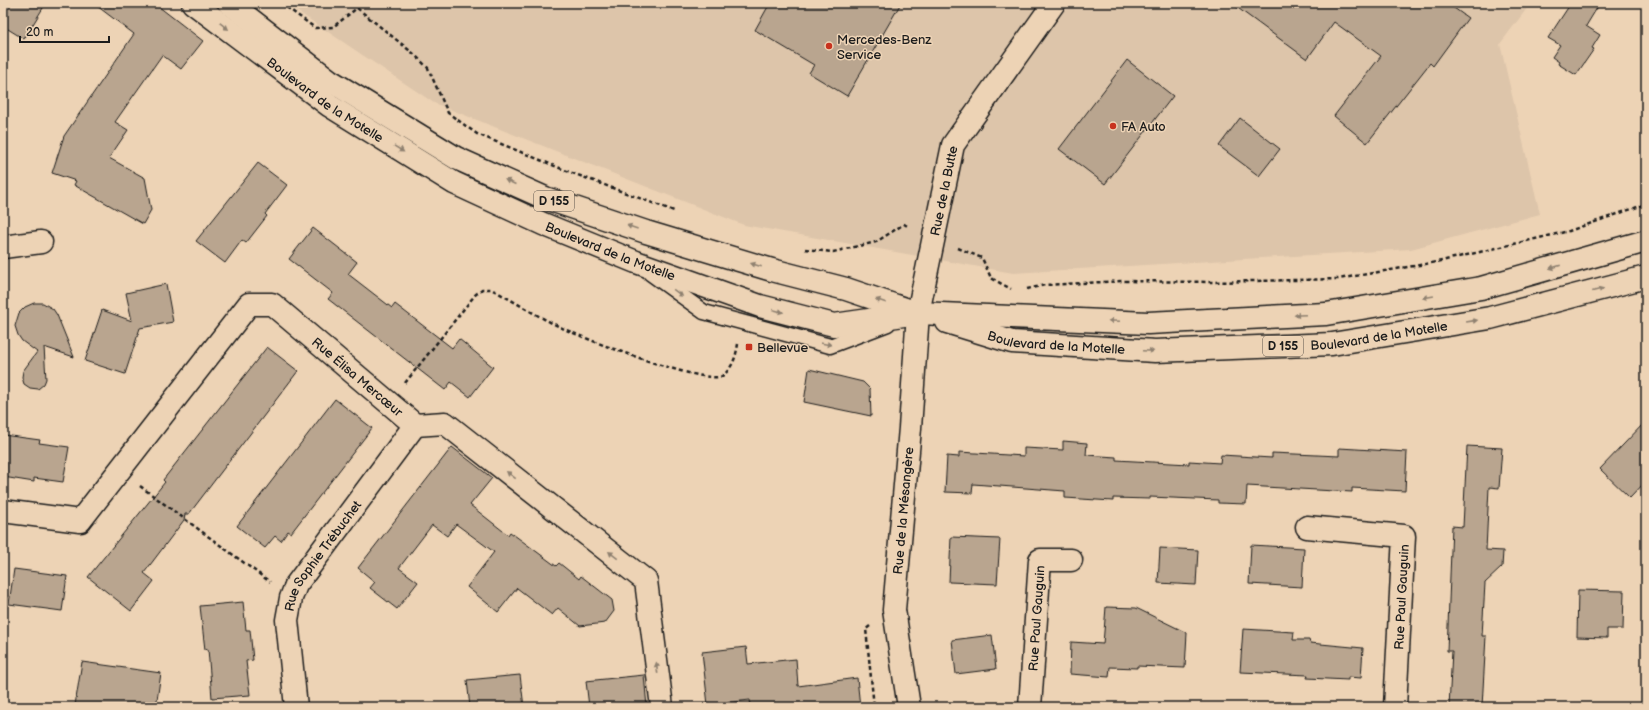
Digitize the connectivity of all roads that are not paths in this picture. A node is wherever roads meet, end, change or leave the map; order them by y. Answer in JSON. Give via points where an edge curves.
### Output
{"nodes":[{"id":1,"x":193,"y":3,"type":"edge"},
{"id":2,"x":229,"y":3,"type":"edge"},
{"id":3,"x":1054,"y":3,"type":"edge"},
{"id":4,"x":1646,"y":241,"type":"edge"},
{"id":5,"x":41,"y":242,"type":"dead end"},
{"id":6,"x":3,"y":247,"type":"edge"},
{"id":7,"x":636,"y":262,"type":"junction"},
{"id":8,"x":1646,"y":277,"type":"edge"},
{"id":9,"x":918,"y":313,"type":"junction"},
{"id":10,"x":415,"y":424,"type":"junction"},
{"id":11,"x":3,"y":511,"type":"edge"},
{"id":12,"x":1307,"y":527,"type":"dead end"},
{"id":13,"x":1071,"y":560,"type":"dead end"},
{"id":14,"x":296,"y":707,"type":"edge"},
{"id":15,"x":662,"y":707,"type":"edge"},
{"id":16,"x":909,"y":707,"type":"edge"},
{"id":17,"x":1030,"y":707,"type":"edge"},
{"id":18,"x":1396,"y":707,"type":"edge"}],
"edges":[{"from":1,"to":7,"type":"main road","name":"Boulevard de la Motelle","number":"D 155","one_way":true,"via":[[330,106],[454,183],[543,224]]},
{"from":9,"to":2,"type":"main road","name":"Boulevard de la Motelle","number":"D 155","one_way":true,"via":[[846,289],[772,270],[639,230],[545,198],[456,158],[329,80]]},
{"from":3,"to":9,"type":"main road","name":"Rue de la Butte","via":[[953,145]]},
{"from":4,"to":9,"type":"main road","name":"Boulevard de la Motelle","number":"D 155","one_way":true,"via":[[1480,288],[1326,314],[1148,323]]},
{"from":5,"to":6,"type":"main road"},
{"from":7,"to":9,"type":"main road","name":"Boulevard de la Motelle","number":"D 155","one_way":true,"via":[[760,306],[834,325]]},
{"from":7,"to":9,"type":"lane","one_way":true,"via":[[704,312],[830,346]]},
{"from":9,"to":8,"type":"main road","name":"Boulevard de la Motelle","number":"D 155","one_way":true,"via":[[1012,342],[1155,351],[1332,344],[1490,318]]},
{"from":9,"to":16,"type":"main road","name":"Rue de la Mésangère","via":[[894,610]]},
{"from":10,"to":11,"type":"main road","name":"Rue Élisa Mercœur","via":[[272,304],[249,304],[80,521]]},
{"from":10,"to":14,"type":"main road","name":"Rue Sophie Trébuchet","via":[[296,584],[287,620]]},
{"from":15,"to":10,"type":"main road","name":"Rue Élisa Mercœur","one_way":true,"via":[[646,581],[445,423]]},
{"from":12,"to":18,"type":"main road","name":"Rue Paul Gauguin","via":[[1404,536]]},
{"from":13,"to":17,"type":"main road","name":"Rue Paul Gauguin","via":[[1040,560]]}]}
